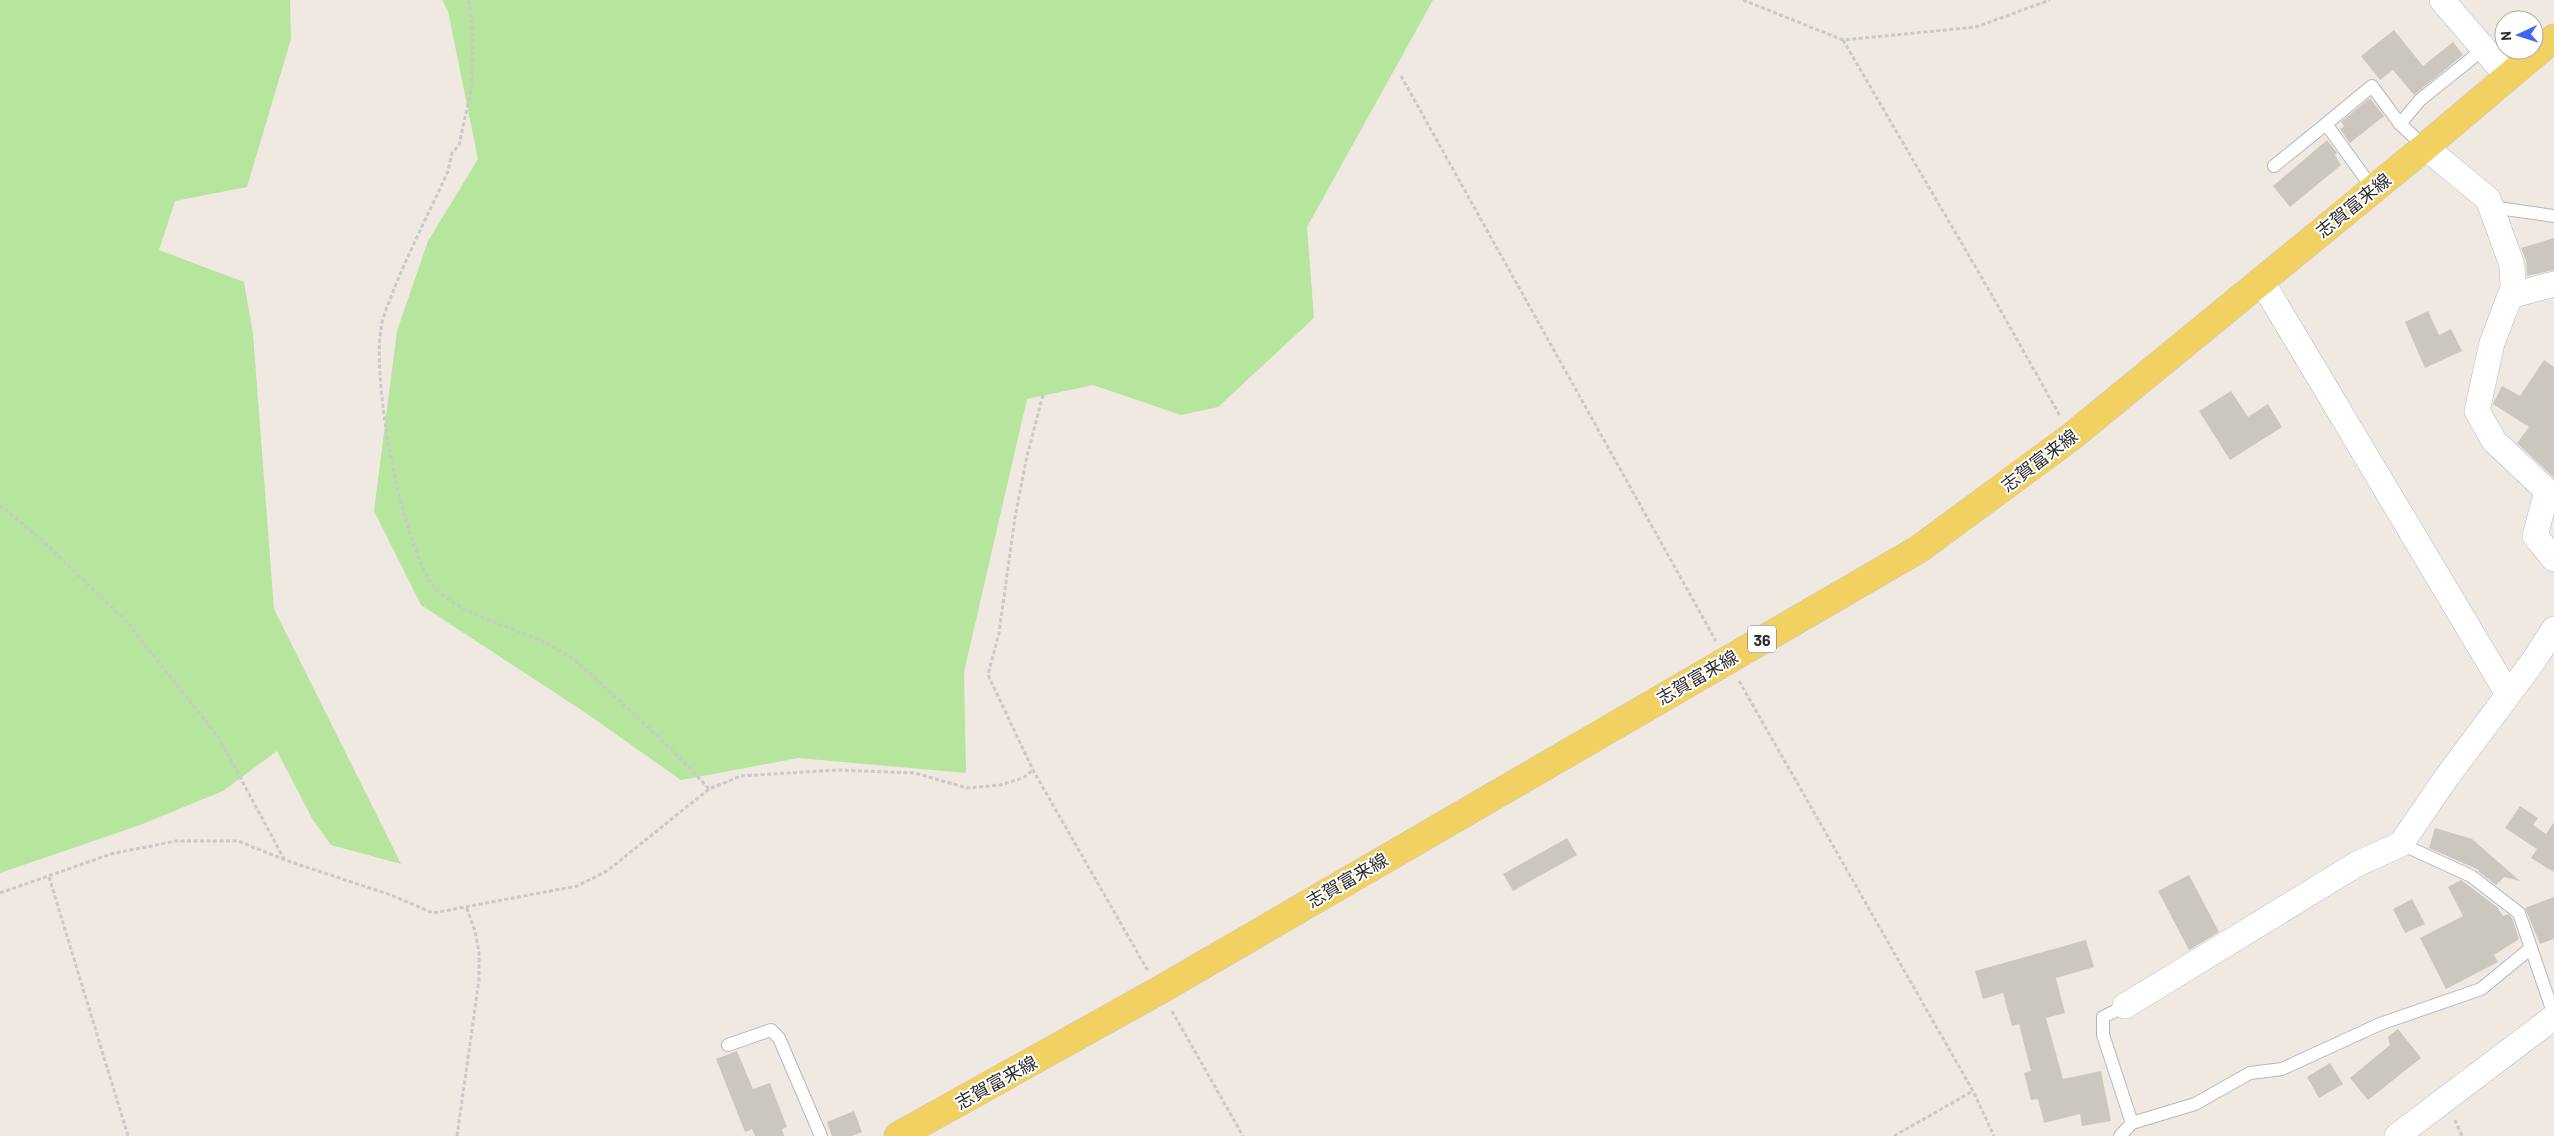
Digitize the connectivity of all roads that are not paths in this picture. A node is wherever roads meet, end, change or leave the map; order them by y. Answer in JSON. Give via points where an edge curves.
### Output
{"nodes":[{"id":1,"x":2442,"y":0,"type":"edge"},
{"id":2,"x":2554,"y":38,"type":"edge"},
{"id":3,"x":2476,"y":55,"type":"dead end"},
{"id":4,"x":2508,"y":77,"type":"junction"},
{"id":5,"x":2326,"y":124,"type":"junction"},
{"id":6,"x":2400,"y":124,"type":"junction"},
{"id":7,"x":2425,"y":147,"type":"junction"},
{"id":8,"x":2274,"y":166,"type":"dead end"},
{"id":9,"x":2373,"y":189,"type":"junction"},
{"id":10,"x":2491,"y":207,"type":"junction"},
{"id":11,"x":2554,"y":216,"type":"edge"},
{"id":12,"x":2261,"y":280,"type":"junction"},
{"id":13,"x":2554,"y":284,"type":"edge"},
{"id":14,"x":2510,"y":296,"type":"junction"},
{"id":15,"x":2551,"y":490,"type":"edge"},
{"id":16,"x":2554,"y":559,"type":"edge"},
{"id":17,"x":2554,"y":628,"type":"edge"},
{"id":18,"x":2508,"y":694,"type":"junction"},
{"id":19,"x":2401,"y":844,"type":"junction"},
{"id":20,"x":2531,"y":948,"type":"junction"},
{"id":21,"x":2125,"y":1006,"type":"joint"},
{"id":22,"x":2554,"y":1016,"type":"edge"},
{"id":23,"x":728,"y":1045,"type":"dead end"},
{"id":24,"x":2132,"y":1123,"type":"junction"},
{"id":25,"x":821,"y":1136,"type":"edge"},
{"id":26,"x":898,"y":1136,"type":"edge"},
{"id":27,"x":2120,"y":1136,"type":"edge"},
{"id":28,"x":2397,"y":1136,"type":"edge"}],
"edges":[{"from":1,"to":4,"type":"street"},
{"from":2,"to":4,"type":"main road","name":"志賀富来線","number":"36"},
{"from":3,"to":6,"type":"lane","via":[[2420,100]]},
{"from":4,"to":7,"type":"main road","name":"志賀富来線","number":"36"},
{"from":5,"to":6,"type":"lane","via":[[2372,86]]},
{"from":5,"to":8,"type":"lane"},
{"from":5,"to":9,"type":"lane"},
{"from":6,"to":7,"type":"lane"},
{"from":7,"to":9,"type":"main road","name":"志賀富来線","number":"36"},
{"from":7,"to":10,"type":"street","via":[[2488,199]]},
{"from":9,"to":12,"type":"main road","name":"志賀富来線","number":"36"},
{"from":10,"to":11,"type":"lane"},
{"from":10,"to":14,"type":"street","via":[[2512,265]]},
{"from":12,"to":18,"type":"street"},
{"from":12,"to":26,"type":"main road","name":"志賀富来線","number":"36","via":[[2071,437],[1919,549],[1160,990]]},
{"from":13,"to":14,"type":"street"},
{"from":14,"to":15,"type":"street","via":[[2492,343],[2476,411],[2494,441]]},
{"from":15,"to":16,"type":"street","via":[[2535,536]]},
{"from":17,"to":18,"type":"street"},
{"from":18,"to":19,"type":"street"},
{"from":19,"to":20,"type":"lane","via":[[2471,876],[2518,913]]},
{"from":19,"to":21,"type":"street","via":[[2357,864]]},
{"from":20,"to":22,"type":"lane"},
{"from":20,"to":24,"type":"lane","via":[[2481,989],[2380,1024],[2282,1069],[2250,1073],[2195,1104]]},
{"from":21,"to":24,"type":"lane","via":[[2103,1017],[2102,1035]]},
{"from":22,"to":28,"type":"street"},
{"from":23,"to":25,"type":"lane","via":[[771,1030],[779,1038]]},
{"from":24,"to":27,"type":"lane"}]}
